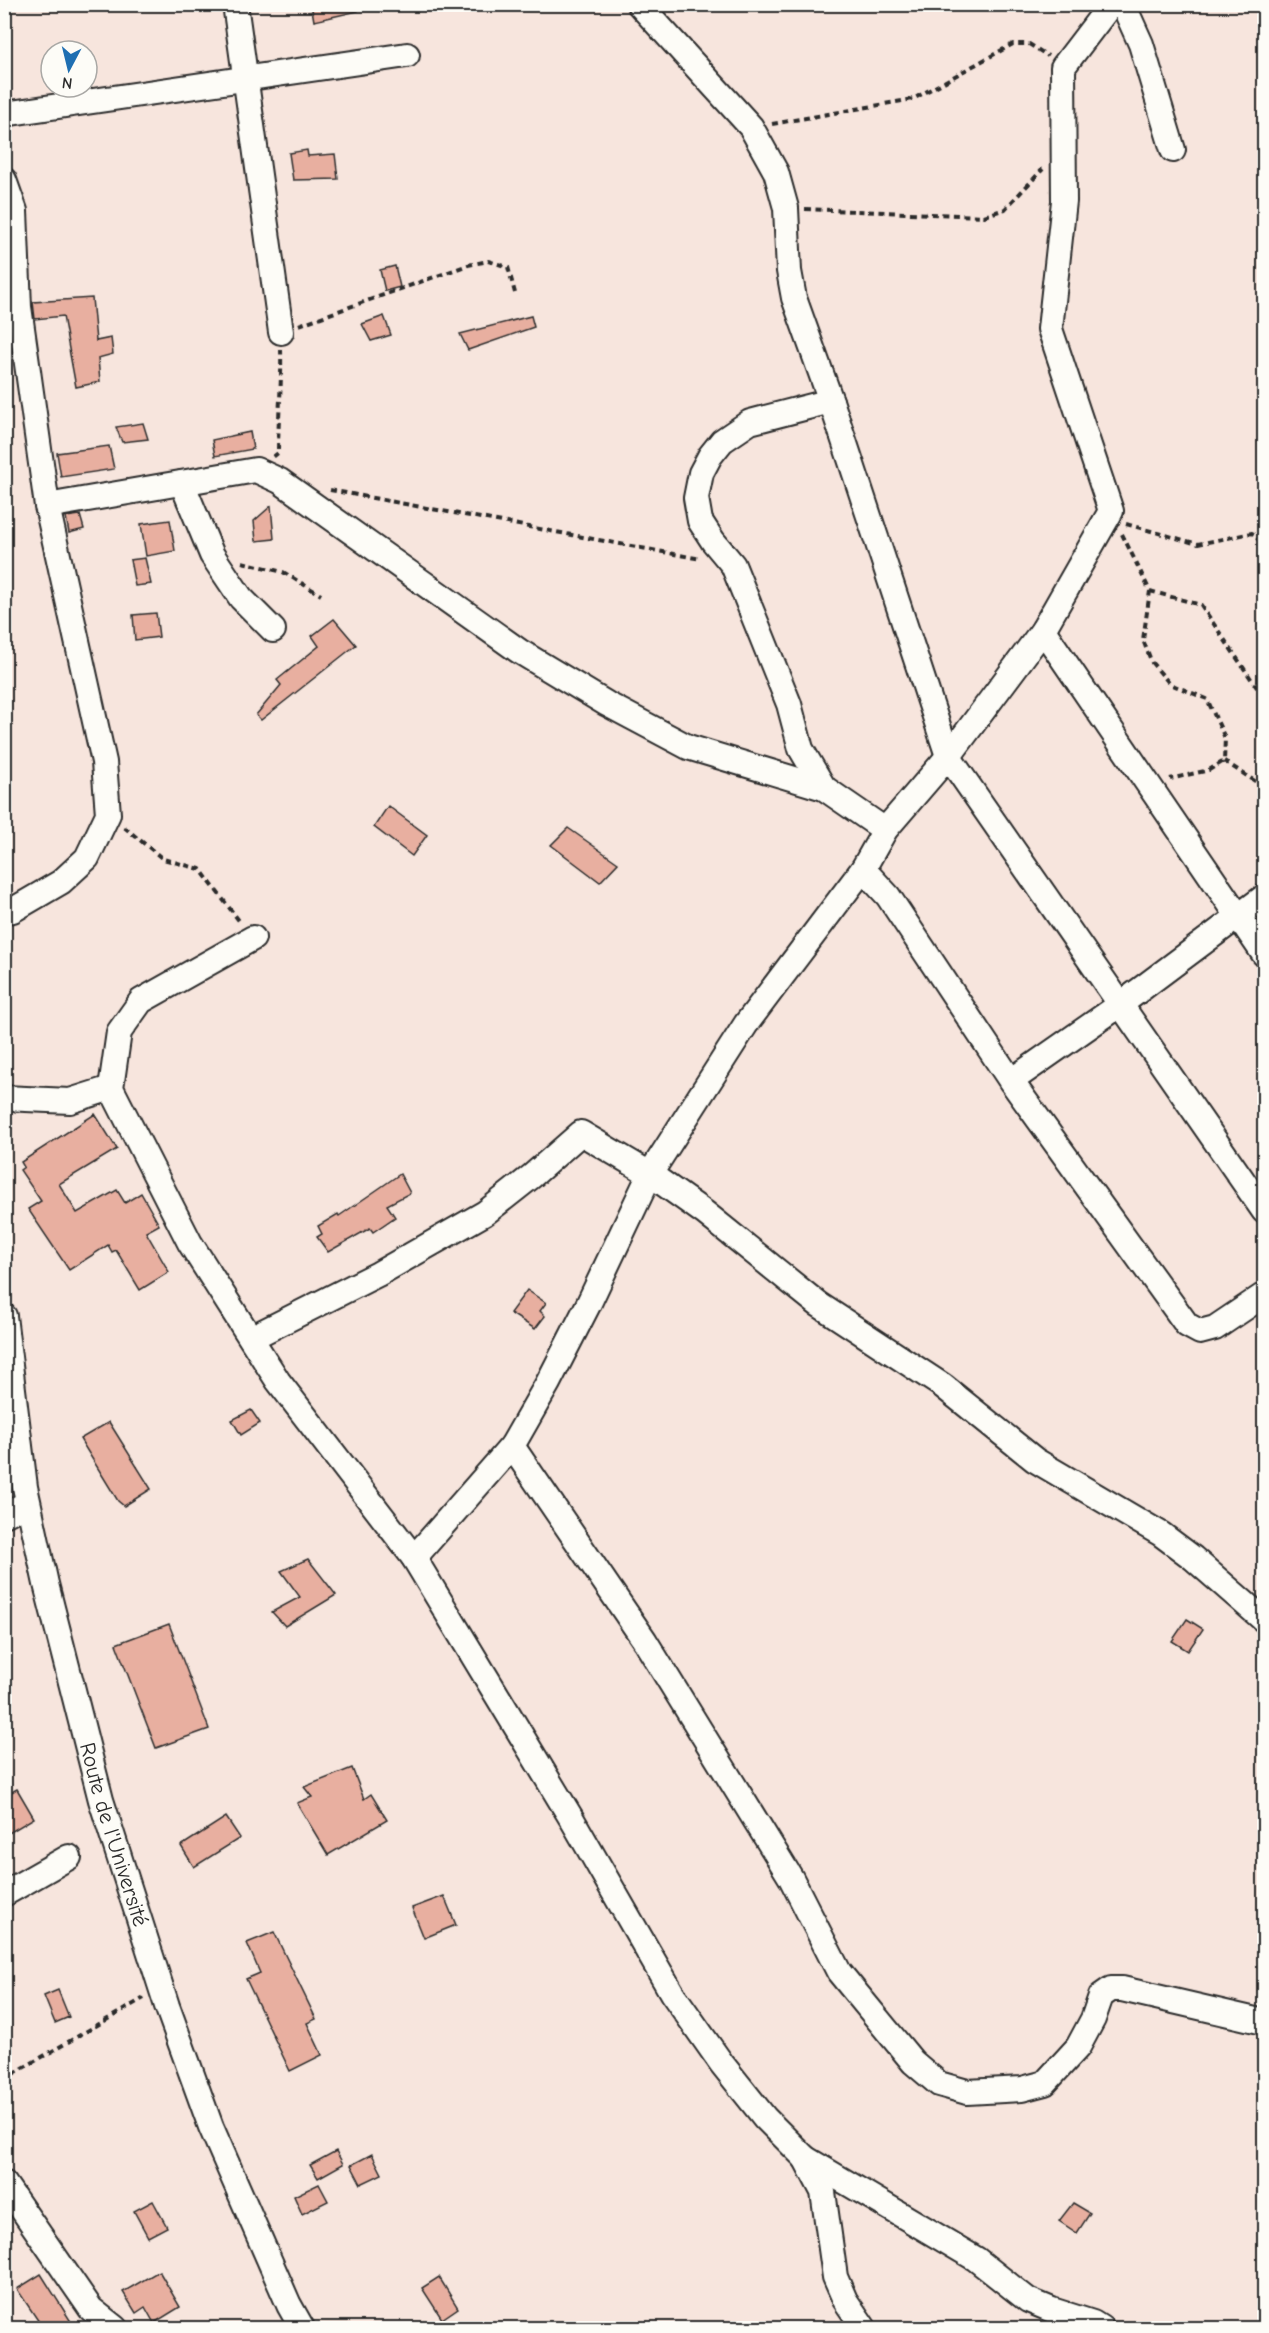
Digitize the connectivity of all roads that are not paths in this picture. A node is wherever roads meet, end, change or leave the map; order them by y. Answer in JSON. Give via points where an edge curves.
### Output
{"nodes":[{"id":1,"x":235,"y":4,"type":"edge"},
{"id":2,"x":639,"y":4,"type":"edge"},
{"id":3,"x":1108,"y":4,"type":"edge"},
{"id":4,"x":1123,"y":4,"type":"edge"},
{"id":5,"x":407,"y":55,"type":"dead end"},
{"id":6,"x":244,"y":79,"type":"junction"},
{"id":7,"x":4,"y":114,"type":"edge"},
{"id":8,"x":1173,"y":150,"type":"dead end"},
{"id":9,"x":4,"y":180,"type":"edge"},
{"id":10,"x":281,"y":332,"type":"road end"},
{"id":11,"x":831,"y":402,"type":"junction"},
{"id":12,"x":182,"y":483,"type":"junction"},
{"id":13,"x":47,"y":506,"type":"junction"},
{"id":14,"x":273,"y":630,"type":"dead end"},
{"id":15,"x":1043,"y":630,"type":"junction"},
{"id":16,"x":948,"y":756,"type":"junction"},
{"id":17,"x":824,"y":788,"type":"junction"},
{"id":18,"x":885,"y":830,"type":"junction"},
{"id":19,"x":863,"y":869,"type":"junction"},
{"id":20,"x":1264,"y":897,"type":"edge"},
{"id":21,"x":4,"y":911,"type":"edge"},
{"id":22,"x":1238,"y":917,"type":"junction"},
{"id":23,"x":253,"y":938,"type":"road end"},
{"id":24,"x":1264,"y":954,"type":"edge"},
{"id":25,"x":1121,"y":1004,"type":"junction"},
{"id":26,"x":1011,"y":1081,"type":"junction"},
{"id":27,"x":111,"y":1088,"type":"junction"},
{"id":28,"x":4,"y":1098,"type":"edge"},
{"id":29,"x":650,"y":1174,"type":"junction"},
{"id":30,"x":1264,"y":1211,"type":"edge"},
{"id":31,"x":1264,"y":1295,"type":"edge"},
{"id":32,"x":4,"y":1316,"type":"edge"},
{"id":33,"x":251,"y":1338,"type":"junction"},
{"id":34,"x":512,"y":1446,"type":"junction"},
{"id":35,"x":28,"y":1503,"type":"junction"},
{"id":36,"x":4,"y":1515,"type":"edge"},
{"id":37,"x":414,"y":1558,"type":"junction"},
{"id":38,"x":1264,"y":1620,"type":"edge"},
{"id":39,"x":69,"y":1857,"type":"dead end"},
{"id":40,"x":4,"y":1894,"type":"edge"},
{"id":41,"x":1264,"y":2022,"type":"edge"},
{"id":42,"x":805,"y":2158,"type":"junction"},
{"id":43,"x":4,"y":2183,"type":"edge"},
{"id":44,"x":115,"y":2328,"type":"edge"},
{"id":45,"x":302,"y":2328,"type":"edge"},
{"id":46,"x":864,"y":2328,"type":"edge"},
{"id":47,"x":1101,"y":2328,"type":"edge"}],
"edges":[{"from":1,"to":6,"type":"street"},
{"from":2,"to":11,"type":"street","via":[[751,128],[776,172],[786,208],[794,298]]},
{"from":3,"to":15,"type":"street","via":[[1063,67],[1064,201],[1050,329],[1114,517]]},
{"from":4,"to":8,"type":"street","via":[[1141,44]]},
{"from":5,"to":6,"type":"street"},
{"from":6,"to":7,"type":"street"},
{"from":6,"to":10,"type":"street"},
{"from":9,"to":13,"type":"street","via":[[15,211],[19,307]]},
{"from":11,"to":16,"type":"street"},
{"from":11,"to":17,"type":"street","via":[[750,422],[722,441],[701,473],[696,498],[700,521],[733,565],[789,704],[801,748]]},
{"from":12,"to":13,"type":"street"},
{"from":12,"to":14,"type":"street","via":[[213,555],[241,598]]},
{"from":12,"to":17,"type":"street","via":[[256,470],[280,481],[519,651],[607,704],[688,747]]},
{"from":13,"to":21,"type":"street","via":[[104,762],[108,814],[87,858],[61,882],[13,910]]},
{"from":15,"to":16,"type":"street"},
{"from":15,"to":22,"type":"street"},
{"from":16,"to":18,"type":"street"},
{"from":16,"to":25,"type":"street"},
{"from":17,"to":18,"type":"street"},
{"from":18,"to":19,"type":"street"},
{"from":19,"to":26,"type":"street","via":[[888,896]]},
{"from":19,"to":29,"type":"street","via":[[746,1024]]},
{"from":20,"to":22,"type":"street"},
{"from":22,"to":24,"type":"street"},
{"from":22,"to":25,"type":"street"},
{"from":23,"to":27,"type":"street","via":[[141,1001],[119,1032]]},
{"from":25,"to":26,"type":"street"},
{"from":25,"to":30,"type":"street"},
{"from":26,"to":31,"type":"street","via":[[1187,1324],[1200,1332],[1215,1328]]},
{"from":27,"to":28,"type":"street","via":[[70,1101]]},
{"from":27,"to":33,"type":"street","via":[[190,1243]]},
{"from":29,"to":33,"type":"street","via":[[581,1133],[485,1213],[378,1274]]},
{"from":29,"to":34,"type":"street","via":[[588,1305]]},
{"from":29,"to":38,"type":"street","via":[[818,1304],[943,1386],[1035,1460],[1161,1534]]},
{"from":32,"to":35,"type":"street","name":"Route de l'Université"},
{"from":33,"to":37,"type":"street","via":[[278,1381]]},
{"from":34,"to":37,"type":"street"},
{"from":34,"to":41,"type":"street","via":[[645,1641],[790,1878],[839,1972],[913,2062],[939,2084],[967,2092],[1022,2089],[1045,2083],[1078,2047],[1101,1996],[1111,1989]]},
{"from":35,"to":36,"type":"street"},
{"from":35,"to":45,"type":"street","name":"Route de l'Université","via":[[101,1800],[162,1988],[211,2127]]},
{"from":37,"to":42,"type":"street","via":[[672,1993],[765,2118]]},
{"from":39,"to":40,"type":"street"},
{"from":42,"to":46,"type":"street","via":[[823,2192],[835,2277],[844,2300]]},
{"from":42,"to":47,"type":"street","via":[[976,2259],[1028,2300]]},
{"from":43,"to":44,"type":"street","via":[[91,2309]]}]}
